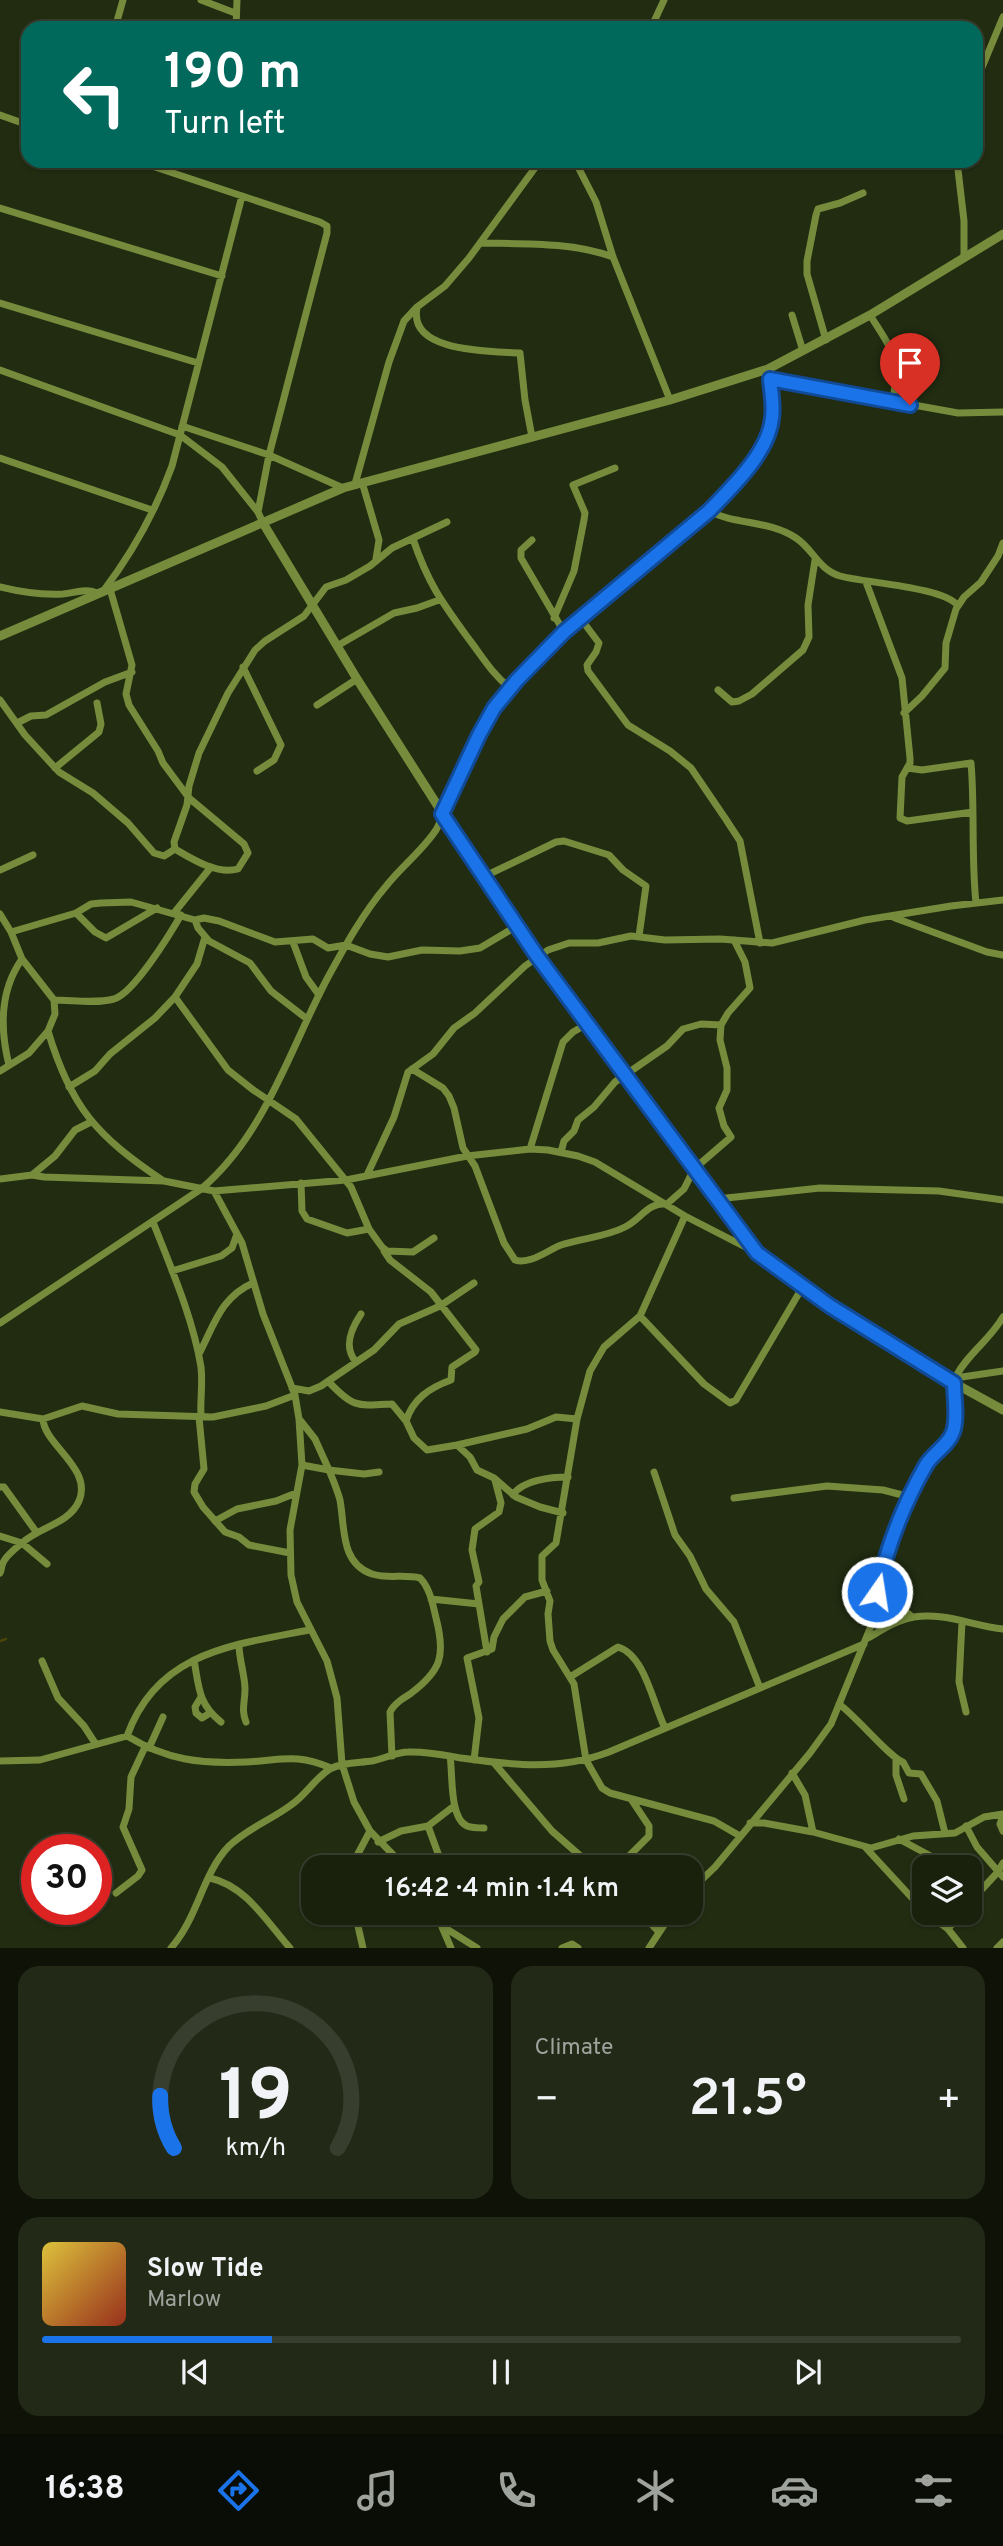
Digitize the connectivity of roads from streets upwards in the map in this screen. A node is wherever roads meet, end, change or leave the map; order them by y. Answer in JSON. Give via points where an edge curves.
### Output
{"nodes":[{"id":1,"x":123,"y":0,"type":"edge"},
{"id":2,"x":201,"y":0,"type":"edge"},
{"id":3,"x":237,"y":0,"type":"edge"},
{"id":4,"x":664,"y":0,"type":"edge"},
{"id":5,"x":235,"y":13,"type":"junction"},
{"id":6,"x":1003,"y":17,"type":"edge"},
{"id":7,"x":117,"y":21,"type":"edge"},
{"id":8,"x":236,"y":21,"type":"edge"},
{"id":9,"x":654,"y":21,"type":"edge"},
{"id":10,"x":983,"y":65,"type":"edge"},
{"id":11,"x":0,"y":116,"type":"edge"},
{"id":12,"x":21,"y":123,"type":"edge"},
{"id":13,"x":158,"y":168,"type":"edge"},
{"id":14,"x":535,"y":168,"type":"edge"},
{"id":15,"x":579,"y":168,"type":"edge"},
{"id":16,"x":958,"y":168,"type":"edge"},
{"id":17,"x":863,"y":193,"type":"dead end"},
{"id":18,"x":242,"y":196,"type":"junction"},
{"id":19,"x":0,"y":208,"type":"edge"},
{"id":20,"x":1003,"y":234,"type":"edge"},
{"id":21,"x":480,"y":243,"type":"junction"},
{"id":22,"x":613,"y":257,"type":"junction"},
{"id":23,"x":964,"y":257,"type":"junction"},
{"id":24,"x":222,"y":276,"type":"junction"},
{"id":25,"x":0,"y":303,"type":"edge"},
{"id":26,"x":417,"y":307,"type":"junction"},
{"id":27,"x":792,"y":315,"type":"dead end"},
{"id":28,"x":870,"y":315,"type":"junction"},
{"id":29,"x":826,"y":340,"type":"junction"},
{"id":30,"x":803,"y":351,"type":"junction"},
{"id":31,"x":198,"y":363,"type":"junction"},
{"id":32,"x":768,"y":369,"type":"junction"},
{"id":33,"x":0,"y":370,"type":"edge"},
{"id":34,"x":770,"y":379,"type":"junction"},
{"id":35,"x":670,"y":400,"type":"junction"},
{"id":36,"x":893,"y":401,"type":"junction"},
{"id":37,"x":1003,"y":412,"type":"edge"},
{"id":38,"x":182,"y":426,"type":"junction"},
{"id":39,"x":180,"y":435,"type":"junction"},
{"id":40,"x":532,"y":437,"type":"junction"},
{"id":41,"x":268,"y":455,"type":"junction"},
{"id":42,"x":0,"y":457,"type":"edge"},
{"id":43,"x":615,"y":468,"type":"dead end"},
{"id":44,"x":359,"y":483,"type":"junction"},
{"id":45,"x":343,"y":488,"type":"junction"},
{"id":46,"x":152,"y":510,"type":"junction"},
{"id":47,"x":709,"y":511,"type":"junction"},
{"id":48,"x":258,"y":512,"type":"junction"},
{"id":49,"x":447,"y":522,"type":"dead end"},
{"id":50,"x":263,"y":523,"type":"junction"},
{"id":51,"x":413,"y":539,"type":"junction"},
{"id":52,"x":532,"y":540,"type":"dead end"},
{"id":53,"x":1003,"y":544,"type":"edge"},
{"id":54,"x":815,"y":560,"type":"junction"},
{"id":55,"x":375,"y":561,"type":"junction"},
{"id":56,"x":866,"y":582,"type":"junction"},
{"id":57,"x":0,"y":587,"type":"edge"},
{"id":58,"x":104,"y":591,"type":"junction"},
{"id":59,"x":439,"y":600,"type":"junction"},
{"id":60,"x":314,"y":606,"type":"junction"},
{"id":61,"x":958,"y":606,"type":"junction"},
{"id":62,"x":554,"y":618,"type":"junction"},
{"id":63,"x":581,"y":618,"type":"junction"},
{"id":64,"x":564,"y":632,"type":"junction"},
{"id":65,"x":0,"y":636,"type":"edge"},
{"id":66,"x":337,"y":646,"type":"junction"},
{"id":67,"x":243,"y":667,"type":"junction"},
{"id":68,"x":132,"y":672,"type":"junction"},
{"id":69,"x":357,"y":679,"type":"junction"},
{"id":70,"x":510,"y":688,"type":"junction"},
{"id":71,"x":718,"y":690,"type":"dead end"},
{"id":72,"x":0,"y":700,"type":"edge"},
{"id":73,"x":97,"y":704,"type":"dead end"},
{"id":74,"x":317,"y":705,"type":"dead end"},
{"id":75,"x":904,"y":713,"type":"junction"},
{"id":76,"x":17,"y":723,"type":"junction"},
{"id":77,"x":55,"y":768,"type":"junction"},
{"id":78,"x":907,"y":768,"type":"junction"},
{"id":79,"x":257,"y":771,"type":"dead end"},
{"id":80,"x":188,"y":798,"type":"junction"},
{"id":81,"x":973,"y":812,"type":"junction"},
{"id":82,"x":442,"y":814,"type":"junction"},
{"id":83,"x":175,"y":849,"type":"junction"},
{"id":84,"x":33,"y":855,"type":"dead end"},
{"id":85,"x":211,"y":867,"type":"junction"},
{"id":86,"x":0,"y":870,"type":"edge"},
{"id":87,"x":483,"y":877,"type":"junction"},
{"id":88,"x":1003,"y":900,"type":"edge"},
{"id":89,"x":976,"y":903,"type":"junction"},
{"id":90,"x":157,"y":908,"type":"junction"},
{"id":91,"x":76,"y":913,"type":"junction"},
{"id":92,"x":0,"y":914,"type":"edge"},
{"id":93,"x":177,"y":914,"type":"junction"},
{"id":94,"x":893,"y":917,"type":"junction"},
{"id":95,"x":195,"y":920,"type":"junction"},
{"id":96,"x":517,"y":926,"type":"junction"},
{"id":97,"x":11,"y":932,"type":"junction"},
{"id":98,"x":639,"y":936,"type":"junction"},
{"id":99,"x":205,"y":937,"type":"junction"},
{"id":100,"x":734,"y":940,"type":"junction"},
{"id":101,"x":293,"y":942,"type":"junction"},
{"id":102,"x":760,"y":943,"type":"junction"},
{"id":103,"x":346,"y":945,"type":"junction"},
{"id":104,"x":1003,"y":955,"type":"edge"},
{"id":105,"x":537,"y":956,"type":"junction"},
{"id":106,"x":22,"y":959,"type":"junction"},
{"id":107,"x":319,"y":995,"type":"junction"},
{"id":108,"x":175,"y":997,"type":"junction"},
{"id":109,"x":54,"y":1000,"type":"junction"},
{"id":110,"x":307,"y":1019,"type":"junction"},
{"id":111,"x":587,"y":1024,"type":"junction"},
{"id":112,"x":721,"y":1025,"type":"junction"},
{"id":113,"x":48,"y":1031,"type":"junction"},
{"id":114,"x":5,"y":1060,"type":"edge"},
{"id":115,"x":412,"y":1069,"type":"junction"},
{"id":116,"x":0,"y":1071,"type":"edge"},
{"id":117,"x":625,"y":1075,"type":"junction"},
{"id":118,"x":69,"y":1087,"type":"junction"},
{"id":119,"x":268,"y":1100,"type":"junction"},
{"id":120,"x":91,"y":1122,"type":"junction"},
{"id":121,"x":530,"y":1149,"type":"junction"},
{"id":122,"x":561,"y":1152,"type":"junction"},
{"id":123,"x":467,"y":1156,"type":"junction"},
{"id":124,"x":694,"y":1169,"type":"junction"},
{"id":125,"x":32,"y":1175,"type":"junction"},
{"id":126,"x":367,"y":1175,"type":"junction"},
{"id":127,"x":0,"y":1179,"type":"edge"},
{"id":128,"x":346,"y":1180,"type":"junction"},
{"id":129,"x":164,"y":1181,"type":"junction"},
{"id":130,"x":301,"y":1183,"type":"junction"},
{"id":131,"x":201,"y":1189,"type":"junction"},
{"id":132,"x":214,"y":1191,"type":"junction"},
{"id":133,"x":717,"y":1199,"type":"junction"},
{"id":134,"x":1003,"y":1200,"type":"edge"},
{"id":135,"x":667,"y":1204,"type":"junction"},
{"id":136,"x":685,"y":1216,"type":"junction"},
{"id":137,"x":153,"y":1222,"type":"junction"},
{"id":138,"x":369,"y":1229,"type":"junction"},
{"id":139,"x":237,"y":1234,"type":"junction"},
{"id":140,"x":434,"y":1238,"type":"dead end"},
{"id":141,"x":382,"y":1247,"type":"junction"},
{"id":142,"x":757,"y":1253,"type":"junction"},
{"id":143,"x":172,"y":1271,"type":"junction"},
{"id":144,"x":253,"y":1283,"type":"junction"},
{"id":145,"x":474,"y":1283,"type":"dead end"},
{"id":146,"x":802,"y":1288,"type":"junction"},
{"id":147,"x":440,"y":1306,"type":"junction"},
{"id":148,"x":361,"y":1314,"type":"dead end"},
{"id":149,"x":640,"y":1316,"type":"junction"},
{"id":150,"x":1003,"y":1317,"type":"edge"},
{"id":151,"x":0,"y":1323,"type":"edge"},
{"id":152,"x":198,"y":1354,"type":"junction"},
{"id":153,"x":356,"y":1362,"type":"junction"},
{"id":154,"x":1003,"y":1371,"type":"edge"},
{"id":155,"x":328,"y":1381,"type":"junction"},
{"id":156,"x":954,"y":1381,"type":"junction"},
{"id":157,"x":294,"y":1392,"type":"junction"},
{"id":158,"x":1003,"y":1410,"type":"edge"},
{"id":159,"x":0,"y":1412,"type":"edge"},
{"id":160,"x":200,"y":1416,"type":"junction"},
{"id":161,"x":43,"y":1419,"type":"junction"},
{"id":162,"x":299,"y":1419,"type":"junction"},
{"id":163,"x":577,"y":1419,"type":"junction"},
{"id":164,"x":406,"y":1421,"type":"junction"},
{"id":165,"x":457,"y":1445,"type":"junction"},
{"id":166,"x":302,"y":1465,"type":"junction"},
{"id":167,"x":329,"y":1470,"type":"junction"},
{"id":168,"x":379,"y":1472,"type":"dead end"},
{"id":169,"x":654,"y":1472,"type":"dead end"},
{"id":170,"x":568,"y":1477,"type":"junction"},
{"id":171,"x":494,"y":1478,"type":"junction"},
{"id":172,"x":0,"y":1486,"type":"edge"},
{"id":173,"x":296,"y":1493,"type":"junction"},
{"id":174,"x":513,"y":1495,"type":"junction"},
{"id":175,"x":910,"y":1497,"type":"junction"},
{"id":176,"x":734,"y":1498,"type":"dead end"},
{"id":177,"x":563,"y":1513,"type":"junction"},
{"id":178,"x":215,"y":1521,"type":"junction"},
{"id":179,"x":37,"y":1533,"type":"junction"},
{"id":180,"x":0,"y":1536,"type":"edge"},
{"id":181,"x":22,"y":1543,"type":"junction"},
{"id":182,"x":290,"y":1553,"type":"junction"},
{"id":183,"x":1,"y":1560,"type":"edge"},
{"id":184,"x":47,"y":1564,"type":"dead end"},
{"id":185,"x":0,"y":1573,"type":"edge"},
{"id":186,"x":547,"y":1591,"type":"junction"},
{"id":187,"x":877,"y":1592,"type":"junction"},
{"id":188,"x":431,"y":1599,"type":"junction"},
{"id":189,"x":479,"y":1604,"type":"junction"},
{"id":190,"x":912,"y":1617,"type":"junction"},
{"id":191,"x":962,"y":1622,"type":"junction"},
{"id":192,"x":1003,"y":1629,"type":"edge"},
{"id":193,"x":309,"y":1630,"type":"junction"},
{"id":194,"x":866,"y":1641,"type":"junction"},
{"id":195,"x":239,"y":1644,"type":"junction"},
{"id":196,"x":487,"y":1651,"type":"junction"},
{"id":197,"x":194,"y":1660,"type":"junction"},
{"id":198,"x":42,"y":1661,"type":"dead end"},
{"id":199,"x":570,"y":1677,"type":"junction"},
{"id":200,"x":761,"y":1688,"type":"junction"},
{"id":201,"x":839,"y":1704,"type":"junction"},
{"id":202,"x":966,"y":1712,"type":"dead end"},
{"id":203,"x":163,"y":1717,"type":"dead end"},
{"id":204,"x":221,"y":1722,"type":"dead end"},
{"id":205,"x":246,"y":1722,"type":"dead end"},
{"id":206,"x":665,"y":1728,"type":"junction"},
{"id":207,"x":127,"y":1736,"type":"junction"},
{"id":208,"x":95,"y":1744,"type":"junction"},
{"id":209,"x":147,"y":1747,"type":"junction"},
{"id":210,"x":392,"y":1756,"type":"junction"},
{"id":211,"x":450,"y":1756,"type":"junction"},
{"id":212,"x":474,"y":1760,"type":"junction"},
{"id":213,"x":586,"y":1760,"type":"junction"},
{"id":214,"x":896,"y":1761,"type":"junction"},
{"id":215,"x":0,"y":1762,"type":"edge"},
{"id":216,"x":494,"y":1763,"type":"junction"},
{"id":217,"x":342,"y":1764,"type":"junction"},
{"id":218,"x":331,"y":1768,"type":"junction"},
{"id":219,"x":792,"y":1773,"type":"junction"},
{"id":220,"x":631,"y":1798,"type":"junction"},
{"id":221,"x":904,"y":1799,"type":"dead end"},
{"id":222,"x":454,"y":1806,"type":"junction"},
{"id":223,"x":1003,"y":1815,"type":"edge"},
{"id":224,"x":750,"y":1823,"type":"junction"},
{"id":225,"x":428,"y":1826,"type":"junction"},
{"id":226,"x":966,"y":1826,"type":"junction"},
{"id":227,"x":484,"y":1828,"type":"dead end"},
{"id":228,"x":370,"y":1831,"type":"junction"},
{"id":229,"x":813,"y":1832,"type":"junction"},
{"id":230,"x":1003,"y":1832,"type":"edge"},
{"id":231,"x":945,"y":1833,"type":"junction"},
{"id":232,"x":740,"y":1836,"type":"junction"},
{"id":233,"x":899,"y":1839,"type":"junction"},
{"id":234,"x":378,"y":1842,"type":"junction"},
{"id":235,"x":866,"y":1848,"type":"junction"},
{"id":236,"x":357,"y":1855,"type":"edge"},
{"id":237,"x":392,"y":1855,"type":"edge"},
{"id":238,"x":439,"y":1855,"type":"edge"},
{"id":239,"x":579,"y":1855,"type":"edge"},
{"id":240,"x":630,"y":1855,"type":"edge"},
{"id":241,"x":929,"y":1855,"type":"edge"},
{"id":242,"x":1003,"y":1863,"type":"edge"},
{"id":243,"x":1000,"y":1875,"type":"edge"},
{"id":244,"x":210,"y":1878,"type":"junction"},
{"id":245,"x":703,"y":1878,"type":"edge"},
{"id":246,"x":982,"y":1889,"type":"edge"},
{"id":247,"x":116,"y":1893,"type":"dead end"},
{"id":248,"x":912,"y":1898,"type":"edge"},
{"id":249,"x":358,"y":1925,"type":"edge"},
{"id":250,"x":652,"y":1925,"type":"edge"},
{"id":251,"x":663,"y":1925,"type":"edge"},
{"id":252,"x":942,"y":1925,"type":"edge"},
{"id":253,"x":952,"y":1925,"type":"edge"},
{"id":254,"x":442,"y":1926,"type":"joint"},
{"id":255,"x":948,"y":1930,"type":"junction"},
{"id":256,"x":658,"y":1931,"type":"junction"},
{"id":257,"x":1003,"y":1942,"type":"edge"},
{"id":258,"x":171,"y":1948,"type":"edge"},
{"id":259,"x":290,"y":1948,"type":"edge"},
{"id":260,"x":363,"y":1948,"type":"edge"},
{"id":261,"x":451,"y":1948,"type":"edge"},
{"id":262,"x":477,"y":1948,"type":"edge"},
{"id":263,"x":562,"y":1948,"type":"edge"},
{"id":264,"x":578,"y":1948,"type":"edge"},
{"id":265,"x":649,"y":1948,"type":"edge"},
{"id":266,"x":963,"y":1948,"type":"edge"},
{"id":267,"x":997,"y":1948,"type":"edge"}],
"edges":[{"from":1,"to":7,"type":"street"},
{"from":2,"to":5,"type":"street"},
{"from":3,"to":5,"type":"street"},
{"from":4,"to":9,"type":"street"},
{"from":5,"to":8,"type":"street"},
{"from":6,"to":10,"type":"street"},
{"from":11,"to":12,"type":"street"},
{"from":13,"to":18,"type":"street"},
{"from":14,"to":21,"type":"street"},
{"from":15,"to":22,"type":"street","via":[[596,202]]},
{"from":16,"to":23,"type":"street"},
{"from":17,"to":29,"type":"street","via":[[818,209],[816,215],[807,274]]},
{"from":18,"to":24,"type":"street"},
{"from":18,"to":41,"type":"street","via":[[324,224],[328,230]]},
{"from":19,"to":24,"type":"street"},
{"from":20,"to":23,"type":"street"},
{"from":21,"to":22,"type":"street","via":[[555,245]]},
{"from":21,"to":26,"type":"street","via":[[445,286]]},
{"from":22,"to":35,"type":"street"},
{"from":23,"to":28,"type":"street"},
{"from":24,"to":31,"type":"street"},
{"from":25,"to":31,"type":"street"},
{"from":26,"to":40,"type":"street","via":[[415,316],[423,332],[437,342],[520,353]]},
{"from":26,"to":44,"type":"street","via":[[398,334]]},
{"from":27,"to":30,"type":"street"},
{"from":28,"to":29,"type":"street"},
{"from":28,"to":36,"type":"street","via":[[896,359]]},
{"from":29,"to":30,"type":"street"},
{"from":30,"to":32,"type":"street"},
{"from":31,"to":38,"type":"street"},
{"from":32,"to":34,"type":"street"},
{"from":32,"to":35,"type":"street"},
{"from":33,"to":39,"type":"street"},
{"from":34,"to":36,"type":"street"},
{"from":34,"to":47,"type":"street","via":[[768,435]]},
{"from":35,"to":40,"type":"street"},
{"from":36,"to":37,"type":"street","via":[[970,414]]},
{"from":38,"to":39,"type":"street"},
{"from":38,"to":41,"type":"street"},
{"from":39,"to":46,"type":"street"},
{"from":39,"to":48,"type":"street","via":[[222,467]]},
{"from":40,"to":44,"type":"street"},
{"from":41,"to":45,"type":"street"},
{"from":41,"to":48,"type":"street"},
{"from":42,"to":46,"type":"street"},
{"from":43,"to":62,"type":"street","via":[[573,485],[585,513],[574,571]]},
{"from":44,"to":45,"type":"street"},
{"from":44,"to":55,"type":"street","via":[[379,540]]},
{"from":45,"to":50,"type":"street"},
{"from":46,"to":58,"type":"street"},
{"from":47,"to":54,"type":"street","via":[[789,534]]},
{"from":47,"to":63,"type":"street"},
{"from":48,"to":50,"type":"street"},
{"from":49,"to":51,"type":"street"},
{"from":50,"to":58,"type":"street"},
{"from":50,"to":60,"type":"street"},
{"from":51,"to":55,"type":"street"},
{"from":51,"to":59,"type":"street"},
{"from":52,"to":62,"type":"street","via":[[521,550],[521,558]]},
{"from":53,"to":61,"type":"street","via":[[981,582]]},
{"from":54,"to":56,"type":"street","via":[[834,574]]},
{"from":54,"to":71,"type":"street","via":[[809,637],[800,655],[744,699],[732,702]]},
{"from":55,"to":60,"type":"street","via":[[326,587]]},
{"from":56,"to":61,"type":"street","via":[[921,590],[954,600]]},
{"from":56,"to":75,"type":"street","via":[[901,678]]},
{"from":57,"to":58,"type":"street","via":[[67,594]]},
{"from":58,"to":65,"type":"street"},
{"from":58,"to":68,"type":"street"},
{"from":59,"to":66,"type":"street","via":[[394,612]]},
{"from":59,"to":70,"type":"street","via":[[486,664]]},
{"from":60,"to":66,"type":"street"},
{"from":60,"to":67,"type":"street","via":[[265,641]]},
{"from":61,"to":75,"type":"street","via":[[946,640],[945,668]]},
{"from":62,"to":64,"type":"street"},
{"from":63,"to":64,"type":"street"},
{"from":63,"to":102,"type":"street","via":[[598,643],[588,671],[628,726],[691,768],[740,841]]},
{"from":64,"to":70,"type":"street"},
{"from":66,"to":69,"type":"street"},
{"from":67,"to":79,"type":"street","via":[[281,745],[274,760]]},
{"from":67,"to":80,"type":"street","via":[[199,753]]},
{"from":68,"to":76,"type":"street","via":[[46,715]]},
{"from":68,"to":80,"type":"street","via":[[126,695],[129,705]]},
{"from":69,"to":74,"type":"street"},
{"from":69,"to":82,"type":"street"},
{"from":70,"to":82,"type":"street","via":[[479,735]]},
{"from":72,"to":76,"type":"street"},
{"from":73,"to":77,"type":"street","via":[[99,732]]},
{"from":75,"to":78,"type":"street","via":[[910,758]]},
{"from":76,"to":77,"type":"street"},
{"from":77,"to":83,"type":"street","via":[[93,793],[158,856]]},
{"from":78,"to":81,"type":"street","via":[[971,763]]},
{"from":78,"to":81,"type":"street","via":[[900,790],[903,821]]},
{"from":80,"to":83,"type":"street"},
{"from":80,"to":85,"type":"street","via":[[247,849],[238,869]]},
{"from":81,"to":89,"type":"street"},
{"from":82,"to":87,"type":"street"},
{"from":82,"to":103,"type":"street","via":[[430,838],[387,885]]},
{"from":83,"to":85,"type":"street"},
{"from":84,"to":86,"type":"street"},
{"from":85,"to":93,"type":"street"},
{"from":87,"to":96,"type":"street"},
{"from":87,"to":98,"type":"street","via":[[556,842],[602,852],[646,886]]},
{"from":88,"to":89,"type":"street"},
{"from":89,"to":94,"type":"street"},
{"from":90,"to":91,"type":"street","via":[[131,902],[101,903]]},
{"from":90,"to":91,"type":"street","via":[[106,938]]},
{"from":90,"to":93,"type":"street"},
{"from":91,"to":97,"type":"street"},
{"from":92,"to":97,"type":"street"},
{"from":93,"to":95,"type":"street"},
{"from":93,"to":109,"type":"street","via":[[155,956],[121,995],[101,1001]]},
{"from":94,"to":102,"type":"street"},
{"from":94,"to":104,"type":"street"},
{"from":95,"to":99,"type":"street"},
{"from":95,"to":101,"type":"street","via":[[212,919],[275,942]]},
{"from":96,"to":103,"type":"street","via":[[471,949],[422,950],[388,957]]},
{"from":96,"to":105,"type":"street"},
{"from":97,"to":106,"type":"street"},
{"from":98,"to":100,"type":"street"},
{"from":98,"to":105,"type":"street","via":[[569,943]]},
{"from":99,"to":108,"type":"street","via":[[197,964]]},
{"from":99,"to":110,"type":"street","via":[[250,963],[271,990]]},
{"from":100,"to":102,"type":"street"},
{"from":100,"to":112,"type":"street","via":[[744,957],[750,988]]},
{"from":101,"to":103,"type":"street","via":[[313,939],[328,948]]},
{"from":101,"to":107,"type":"street","via":[[306,977]]},
{"from":103,"to":107,"type":"street"},
{"from":105,"to":111,"type":"street"},
{"from":105,"to":115,"type":"street"},
{"from":106,"to":109,"type":"street"},
{"from":106,"to":114,"type":"street","via":[[4,1009]]},
{"from":107,"to":110,"type":"street"},
{"from":108,"to":118,"type":"street","via":[[95,1071]]},
{"from":108,"to":119,"type":"street","via":[[228,1070]]},
{"from":109,"to":113,"type":"street","via":[[55,1014]]},
{"from":110,"to":119,"type":"street"},
{"from":111,"to":117,"type":"street"},
{"from":111,"to":121,"type":"street","via":[[563,1042]]},
{"from":112,"to":117,"type":"street","via":[[683,1029]]},
{"from":112,"to":124,"type":"street","via":[[727,1090],[719,1108],[731,1137]]},
{"from":113,"to":114,"type":"street","via":[[29,1053]]},
{"from":113,"to":118,"type":"street"},
{"from":114,"to":116,"type":"street"},
{"from":115,"to":123,"type":"street","via":[[447,1092]]},
{"from":115,"to":126,"type":"street"},
{"from":117,"to":122,"type":"street","via":[[578,1120]]},
{"from":117,"to":124,"type":"street"},
{"from":118,"to":120,"type":"street"},
{"from":119,"to":128,"type":"street","via":[[296,1119]]},
{"from":119,"to":131,"type":"street","via":[[235,1155]]},
{"from":120,"to":125,"type":"street","via":[[75,1130],[55,1156]]},
{"from":120,"to":129,"type":"street"},
{"from":121,"to":122,"type":"street"},
{"from":121,"to":123,"type":"street"},
{"from":122,"to":135,"type":"street","via":[[595,1163]]},
{"from":123,"to":126,"type":"street"},
{"from":123,"to":135,"type":"street","via":[[504,1244],[520,1262],[623,1228],[655,1204]]},
{"from":124,"to":133,"type":"street"},
{"from":124,"to":135,"type":"street","via":[[684,1189]]},
{"from":125,"to":127,"type":"street"},
{"from":125,"to":129,"type":"street"},
{"from":126,"to":128,"type":"street"},
{"from":128,"to":130,"type":"street"},
{"from":128,"to":138,"type":"street"},
{"from":129,"to":131,"type":"street"},
{"from":130,"to":132,"type":"street"},
{"from":130,"to":138,"type":"street","via":[[307,1219],[347,1233]]},
{"from":131,"to":132,"type":"street"},
{"from":131,"to":137,"type":"street"},
{"from":132,"to":139,"type":"street"},
{"from":133,"to":134,"type":"street","via":[[820,1188],[939,1191]]},
{"from":133,"to":142,"type":"street"},
{"from":135,"to":136,"type":"street"},
{"from":136,"to":142,"type":"street"},
{"from":136,"to":149,"type":"street"},
{"from":137,"to":143,"type":"street"},
{"from":137,"to":151,"type":"street"},
{"from":138,"to":141,"type":"street"},
{"from":139,"to":143,"type":"street","via":[[232,1248],[221,1256]]},
{"from":139,"to":144,"type":"street"},
{"from":140,"to":141,"type":"street","via":[[413,1252]]},
{"from":141,"to":147,"type":"street"},
{"from":142,"to":146,"type":"street"},
{"from":143,"to":152,"type":"street"},
{"from":144,"to":152,"type":"street","via":[[225,1302]]},
{"from":144,"to":157,"type":"street"},
{"from":145,"to":147,"type":"street"},
{"from":146,"to":149,"type":"street","via":[[730,1404],[704,1384]]},
{"from":146,"to":156,"type":"street"},
{"from":147,"to":153,"type":"street","via":[[399,1324]]},
{"from":147,"to":164,"type":"street","via":[[475,1352],[452,1367],[451,1380],[423,1394]]},
{"from":148,"to":153,"type":"street","via":[[348,1348]]},
{"from":149,"to":163,"type":"street","via":[[601,1350]]},
{"from":150,"to":156,"type":"street"},
{"from":152,"to":160,"type":"street"},
{"from":153,"to":155,"type":"street"},
{"from":154,"to":156,"type":"street"},
{"from":155,"to":157,"type":"street","via":[[309,1391]]},
{"from":155,"to":164,"type":"street","via":[[355,1404],[392,1405]]},
{"from":156,"to":158,"type":"street"},
{"from":156,"to":175,"type":"street","via":[[953,1432],[927,1462]]},
{"from":157,"to":160,"type":"street","via":[[266,1406]]},
{"from":157,"to":162,"type":"street"},
{"from":159,"to":161,"type":"street"},
{"from":160,"to":161,"type":"street","via":[[118,1414],[82,1406]]},
{"from":160,"to":178,"type":"street","via":[[204,1469],[194,1492]]},
{"from":161,"to":179,"type":"street","via":[[44,1429],[77,1474],[81,1495],[70,1513]]},
{"from":162,"to":166,"type":"street"},
{"from":162,"to":167,"type":"street","via":[[315,1439]]},
{"from":163,"to":165,"type":"street","via":[[556,1418]]},
{"from":163,"to":170,"type":"street"},
{"from":164,"to":165,"type":"street","via":[[427,1450]]},
{"from":165,"to":171,"type":"street","via":[[477,1470]]},
{"from":166,"to":167,"type":"street"},
{"from":166,"to":173,"type":"street"},
{"from":167,"to":168,"type":"street"},
{"from":167,"to":188,"type":"street","via":[[340,1502],[348,1554],[355,1564],[375,1576],[420,1578]]},
{"from":169,"to":200,"type":"street","via":[[675,1535],[706,1589],[734,1622]]},
{"from":170,"to":174,"type":"street","via":[[533,1482]]},
{"from":170,"to":177,"type":"street"},
{"from":171,"to":174,"type":"street"},
{"from":171,"to":189,"type":"street","via":[[499,1512],[475,1529],[472,1542]]},
{"from":172,"to":179,"type":"street"},
{"from":173,"to":178,"type":"street","via":[[237,1509]]},
{"from":173,"to":182,"type":"street"},
{"from":174,"to":177,"type":"street"},
{"from":175,"to":176,"type":"street","via":[[827,1486]]},
{"from":175,"to":187,"type":"street","via":[[886,1551]]},
{"from":177,"to":186,"type":"street","via":[[556,1543],[542,1556]]},
{"from":178,"to":182,"type":"street","via":[[249,1545]]},
{"from":179,"to":181,"type":"street"},
{"from":180,"to":181,"type":"street"},
{"from":181,"to":183,"type":"street"},
{"from":181,"to":184,"type":"street"},
{"from":182,"to":193,"type":"street","via":[[297,1602]]},
{"from":183,"to":185,"type":"street"},
{"from":186,"to":196,"type":"street","via":[[525,1597],[499,1624],[494,1645]]},
{"from":186,"to":199,"type":"street","via":[[550,1641]]},
{"from":187,"to":190,"type":"street"},
{"from":187,"to":194,"type":"street"},
{"from":188,"to":189,"type":"street"},
{"from":188,"to":210,"type":"street","via":[[441,1636],[440,1658],[430,1677],[390,1712]]},
{"from":189,"to":196,"type":"street"},
{"from":190,"to":191,"type":"street"},
{"from":190,"to":194,"type":"street"},
{"from":191,"to":192,"type":"street"},
{"from":191,"to":202,"type":"street","via":[[959,1682]]},
{"from":193,"to":195,"type":"street"},
{"from":193,"to":217,"type":"street","via":[[327,1661],[337,1698]]},
{"from":194,"to":200,"type":"street"},
{"from":194,"to":201,"type":"street"},
{"from":195,"to":197,"type":"street"},
{"from":195,"to":205,"type":"street"},
{"from":196,"to":212,"type":"street","via":[[467,1661],[479,1718]]},
{"from":197,"to":204,"type":"street","via":[[201,1697]]},
{"from":197,"to":207,"type":"street","via":[[153,1689],[134,1716]]},
{"from":198,"to":208,"type":"street","via":[[54,1691]]},
{"from":199,"to":206,"type":"street","via":[[618,1647],[625,1649],[637,1660]]},
{"from":199,"to":213,"type":"street"},
{"from":200,"to":206,"type":"street"},
{"from":201,"to":214,"type":"street"},
{"from":201,"to":219,"type":"street","via":[[831,1724]]},
{"from":203,"to":209,"type":"street"},
{"from":206,"to":213,"type":"street"},
{"from":207,"to":208,"type":"street"},
{"from":207,"to":209,"type":"street"},
{"from":208,"to":215,"type":"street","via":[[40,1760]]},
{"from":209,"to":218,"type":"street","via":[[181,1759],[245,1762],[300,1757]]},
{"from":209,"to":247,"type":"street","via":[[131,1777],[130,1809],[123,1827],[141,1873]]},
{"from":210,"to":211,"type":"street","via":[[407,1752]]},
{"from":210,"to":217,"type":"street"},
{"from":211,"to":212,"type":"street"},
{"from":211,"to":222,"type":"street"},
{"from":212,"to":216,"type":"street"},
{"from":213,"to":216,"type":"street","via":[[556,1766]]},
{"from":213,"to":220,"type":"street","via":[[602,1788]]},
{"from":214,"to":221,"type":"street"},
{"from":214,"to":231,"type":"street","via":[[903,1762],[909,1773],[921,1774],[930,1787]]},
{"from":216,"to":239,"type":"street","via":[[552,1831]]},
{"from":217,"to":218,"type":"street"},
{"from":217,"to":228,"type":"street","via":[[354,1802]]},
{"from":218,"to":244,"type":"street","via":[[293,1804],[240,1836],[221,1856]]},
{"from":219,"to":224,"type":"street"},
{"from":219,"to":229,"type":"street","via":[[805,1796]]},
{"from":220,"to":232,"type":"street","via":[[714,1821]]},
{"from":220,"to":240,"type":"street","via":[[649,1826],[649,1836]]},
{"from":222,"to":225,"type":"street"},
{"from":222,"to":227,"type":"street","via":[[465,1825]]},
{"from":223,"to":226,"type":"street"},
{"from":223,"to":230,"type":"street"},
{"from":224,"to":229,"type":"street"},
{"from":224,"to":232,"type":"street"},
{"from":225,"to":234,"type":"street"},
{"from":225,"to":238,"type":"street"},
{"from":226,"to":231,"type":"street"},
{"from":226,"to":243,"type":"street"},
{"from":228,"to":234,"type":"street"},
{"from":228,"to":236,"type":"street"},
{"from":229,"to":235,"type":"street"},
{"from":231,"to":233,"type":"street"},
{"from":232,"to":245,"type":"street"},
{"from":233,"to":235,"type":"street"},
{"from":233,"to":241,"type":"street"},
{"from":234,"to":237,"type":"street"},
{"from":235,"to":248,"type":"street"},
{"from":242,"to":243,"type":"street"},
{"from":243,"to":246,"type":"street"},
{"from":244,"to":258,"type":"street"},
{"from":244,"to":259,"type":"street","via":[[225,1881],[244,1896]]},
{"from":249,"to":260,"type":"street"},
{"from":250,"to":256,"type":"street"},
{"from":251,"to":256,"type":"street"},
{"from":252,"to":255,"type":"street"},
{"from":253,"to":255,"type":"street"},
{"from":254,"to":261,"type":"street"},
{"from":254,"to":262,"type":"street"},
{"from":255,"to":266,"type":"street"},
{"from":256,"to":265,"type":"street"},
{"from":257,"to":267,"type":"street"},
{"from":263,"to":264,"type":"street","via":[[572,1944]]}]}
